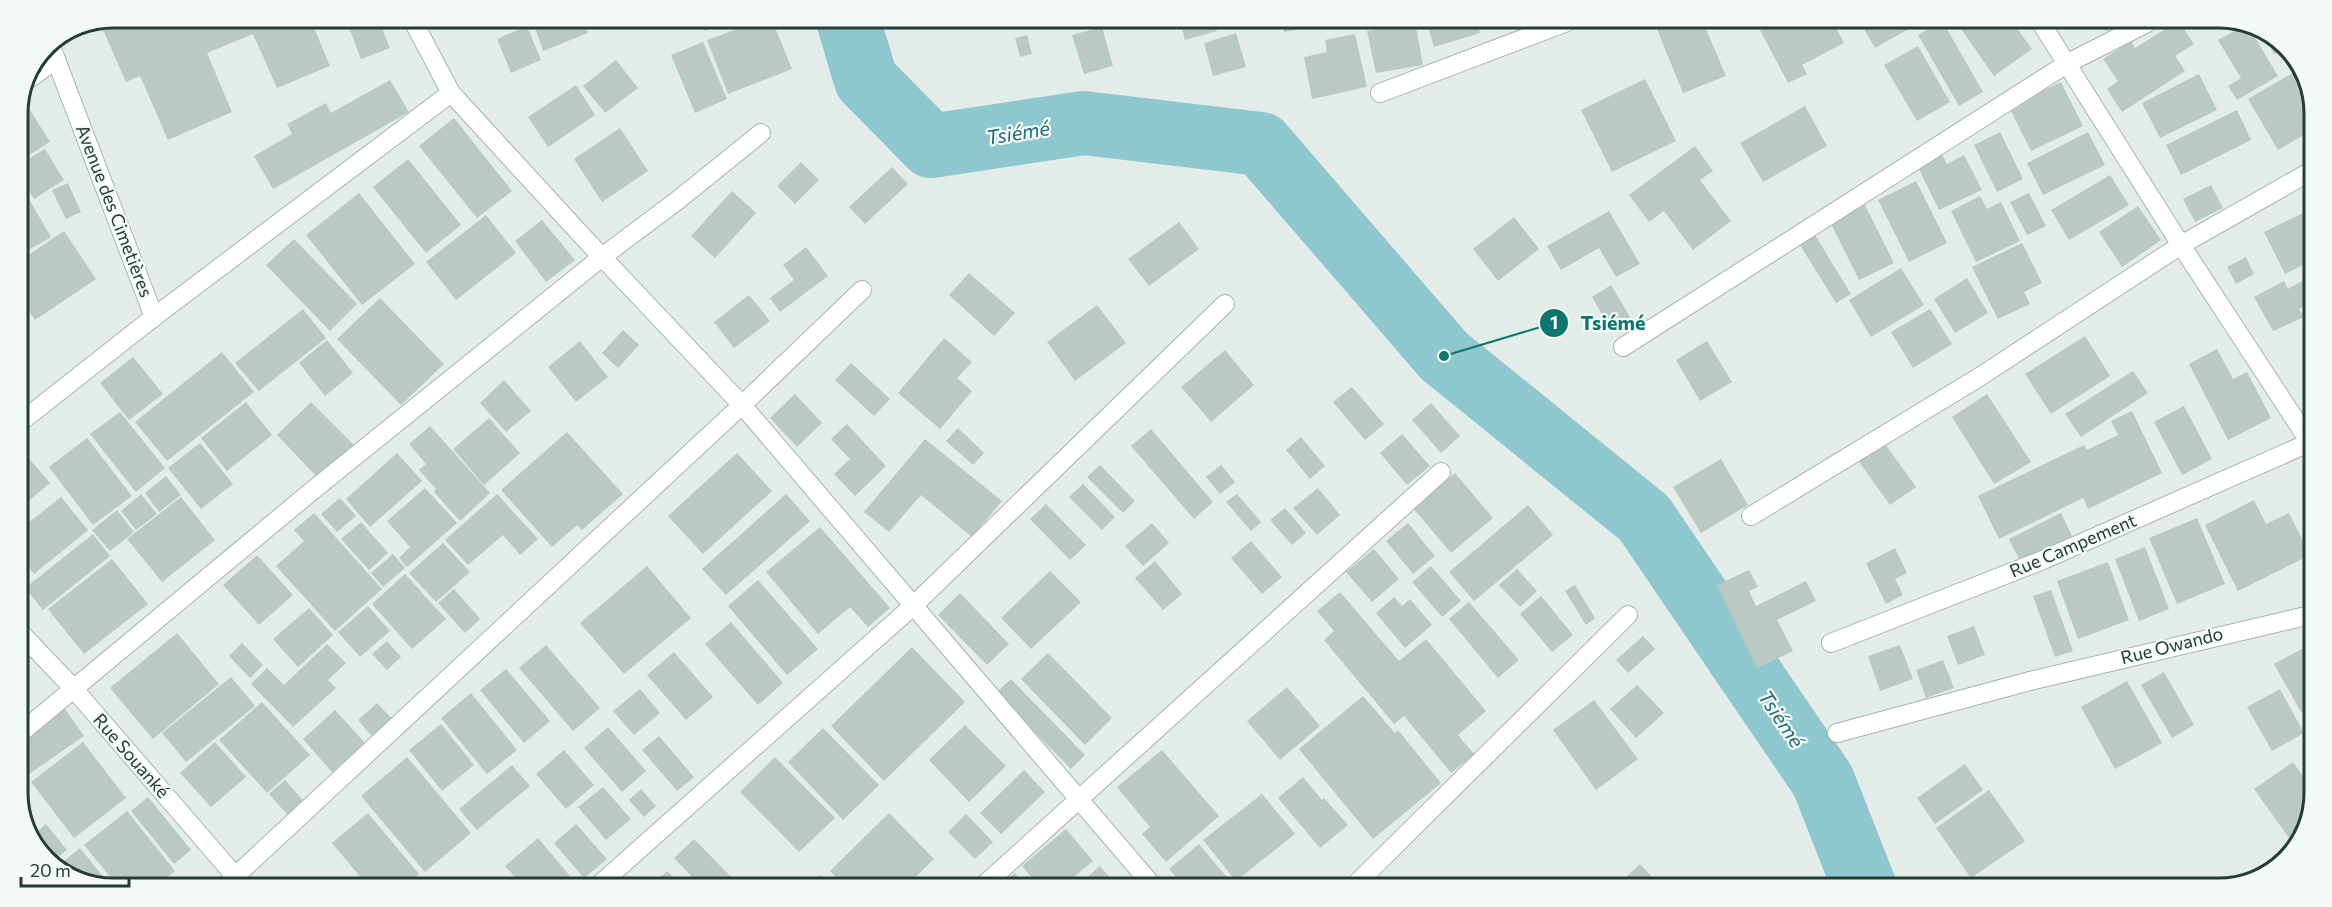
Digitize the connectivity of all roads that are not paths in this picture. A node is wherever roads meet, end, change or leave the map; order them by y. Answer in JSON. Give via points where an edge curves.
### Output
{"nodes":[{"id":1,"x":417,"y":28,"type":"edge"},
{"id":2,"x":1551,"y":28,"type":"edge"},
{"id":3,"x":2044,"y":28,"type":"edge"},
{"id":4,"x":2137,"y":28,"type":"edge"},
{"id":5,"x":54,"y":53,"type":"edge"},
{"id":6,"x":2068,"y":63,"type":"junction"},
{"id":7,"x":451,"y":93,"type":"junction"},
{"id":8,"x":1380,"y":93,"type":"dead end"},
{"id":9,"x":761,"y":133,"type":"dead end"},
{"id":10,"x":2303,"y":176,"type":"edge"},
{"id":11,"x":2181,"y":245,"type":"junction"},
{"id":12,"x":602,"y":256,"type":"junction"},
{"id":13,"x":862,"y":290,"type":"dead end"},
{"id":14,"x":1225,"y":304,"type":"dead end"},
{"id":15,"x":154,"y":317,"type":"junction"},
{"id":16,"x":1623,"y":347,"type":"dead end"},
{"id":17,"x":742,"y":405,"type":"junction"},
{"id":18,"x":28,"y":416,"type":"edge"},
{"id":19,"x":2303,"y":432,"type":"edge"},
{"id":20,"x":2303,"y":446,"type":"edge"},
{"id":21,"x":1441,"y":472,"type":"dead end"},
{"id":22,"x":1751,"y":516,"type":"dead end"},
{"id":23,"x":914,"y":605,"type":"junction"},
{"id":24,"x":1628,"y":615,"type":"dead end"},
{"id":25,"x":2304,"y":616,"type":"edge"},
{"id":26,"x":29,"y":641,"type":"edge"},
{"id":27,"x":1831,"y":643,"type":"dead end"},
{"id":28,"x":73,"y":688,"type":"junction"},
{"id":29,"x":29,"y":726,"type":"edge"},
{"id":30,"x":1837,"y":733,"type":"dead end"},
{"id":31,"x":1081,"y":800,"type":"junction"},
{"id":32,"x":232,"y":878,"type":"edge"},
{"id":33,"x":239,"y":878,"type":"edge"},
{"id":34,"x":607,"y":878,"type":"edge"},
{"id":35,"x":992,"y":878,"type":"edge"},
{"id":36,"x":1146,"y":878,"type":"edge"},
{"id":37,"x":1362,"y":878,"type":"edge"}],
"edges":[{"from":1,"to":7,"type":"street"},
{"from":2,"to":8,"type":"street"},
{"from":3,"to":6,"type":"street"},
{"from":4,"to":6,"type":"street"},
{"from":5,"to":15,"type":"street","name":"Avenue des Cimetières"},
{"from":6,"to":11,"type":"street"},
{"from":6,"to":16,"type":"street"},
{"from":7,"to":12,"type":"street"},
{"from":7,"to":15,"type":"street"},
{"from":9,"to":12,"type":"street"},
{"from":10,"to":11,"type":"street"},
{"from":11,"to":19,"type":"street"},
{"from":11,"to":22,"type":"street","via":[[1981,376]]},
{"from":12,"to":17,"type":"street"},
{"from":12,"to":28,"type":"street"},
{"from":13,"to":17,"type":"street"},
{"from":14,"to":23,"type":"street"},
{"from":15,"to":18,"type":"street","name":"Avenue des Cimetières"},
{"from":17,"to":23,"type":"street"},
{"from":17,"to":33,"type":"street"},
{"from":20,"to":27,"type":"street","name":"Rue Campement","via":[[2043,560]]},
{"from":21,"to":31,"type":"street"},
{"from":23,"to":31,"type":"street"},
{"from":23,"to":34,"type":"street"},
{"from":24,"to":37,"type":"street"},
{"from":25,"to":30,"type":"street","name":"Rue Owando","via":[[2034,680]]},
{"from":26,"to":28,"type":"street","name":"Rue Souanké"},
{"from":28,"to":29,"type":"street"},
{"from":28,"to":32,"type":"street","name":"Rue Souanké"},
{"from":31,"to":35,"type":"street"},
{"from":31,"to":36,"type":"street"}]}
